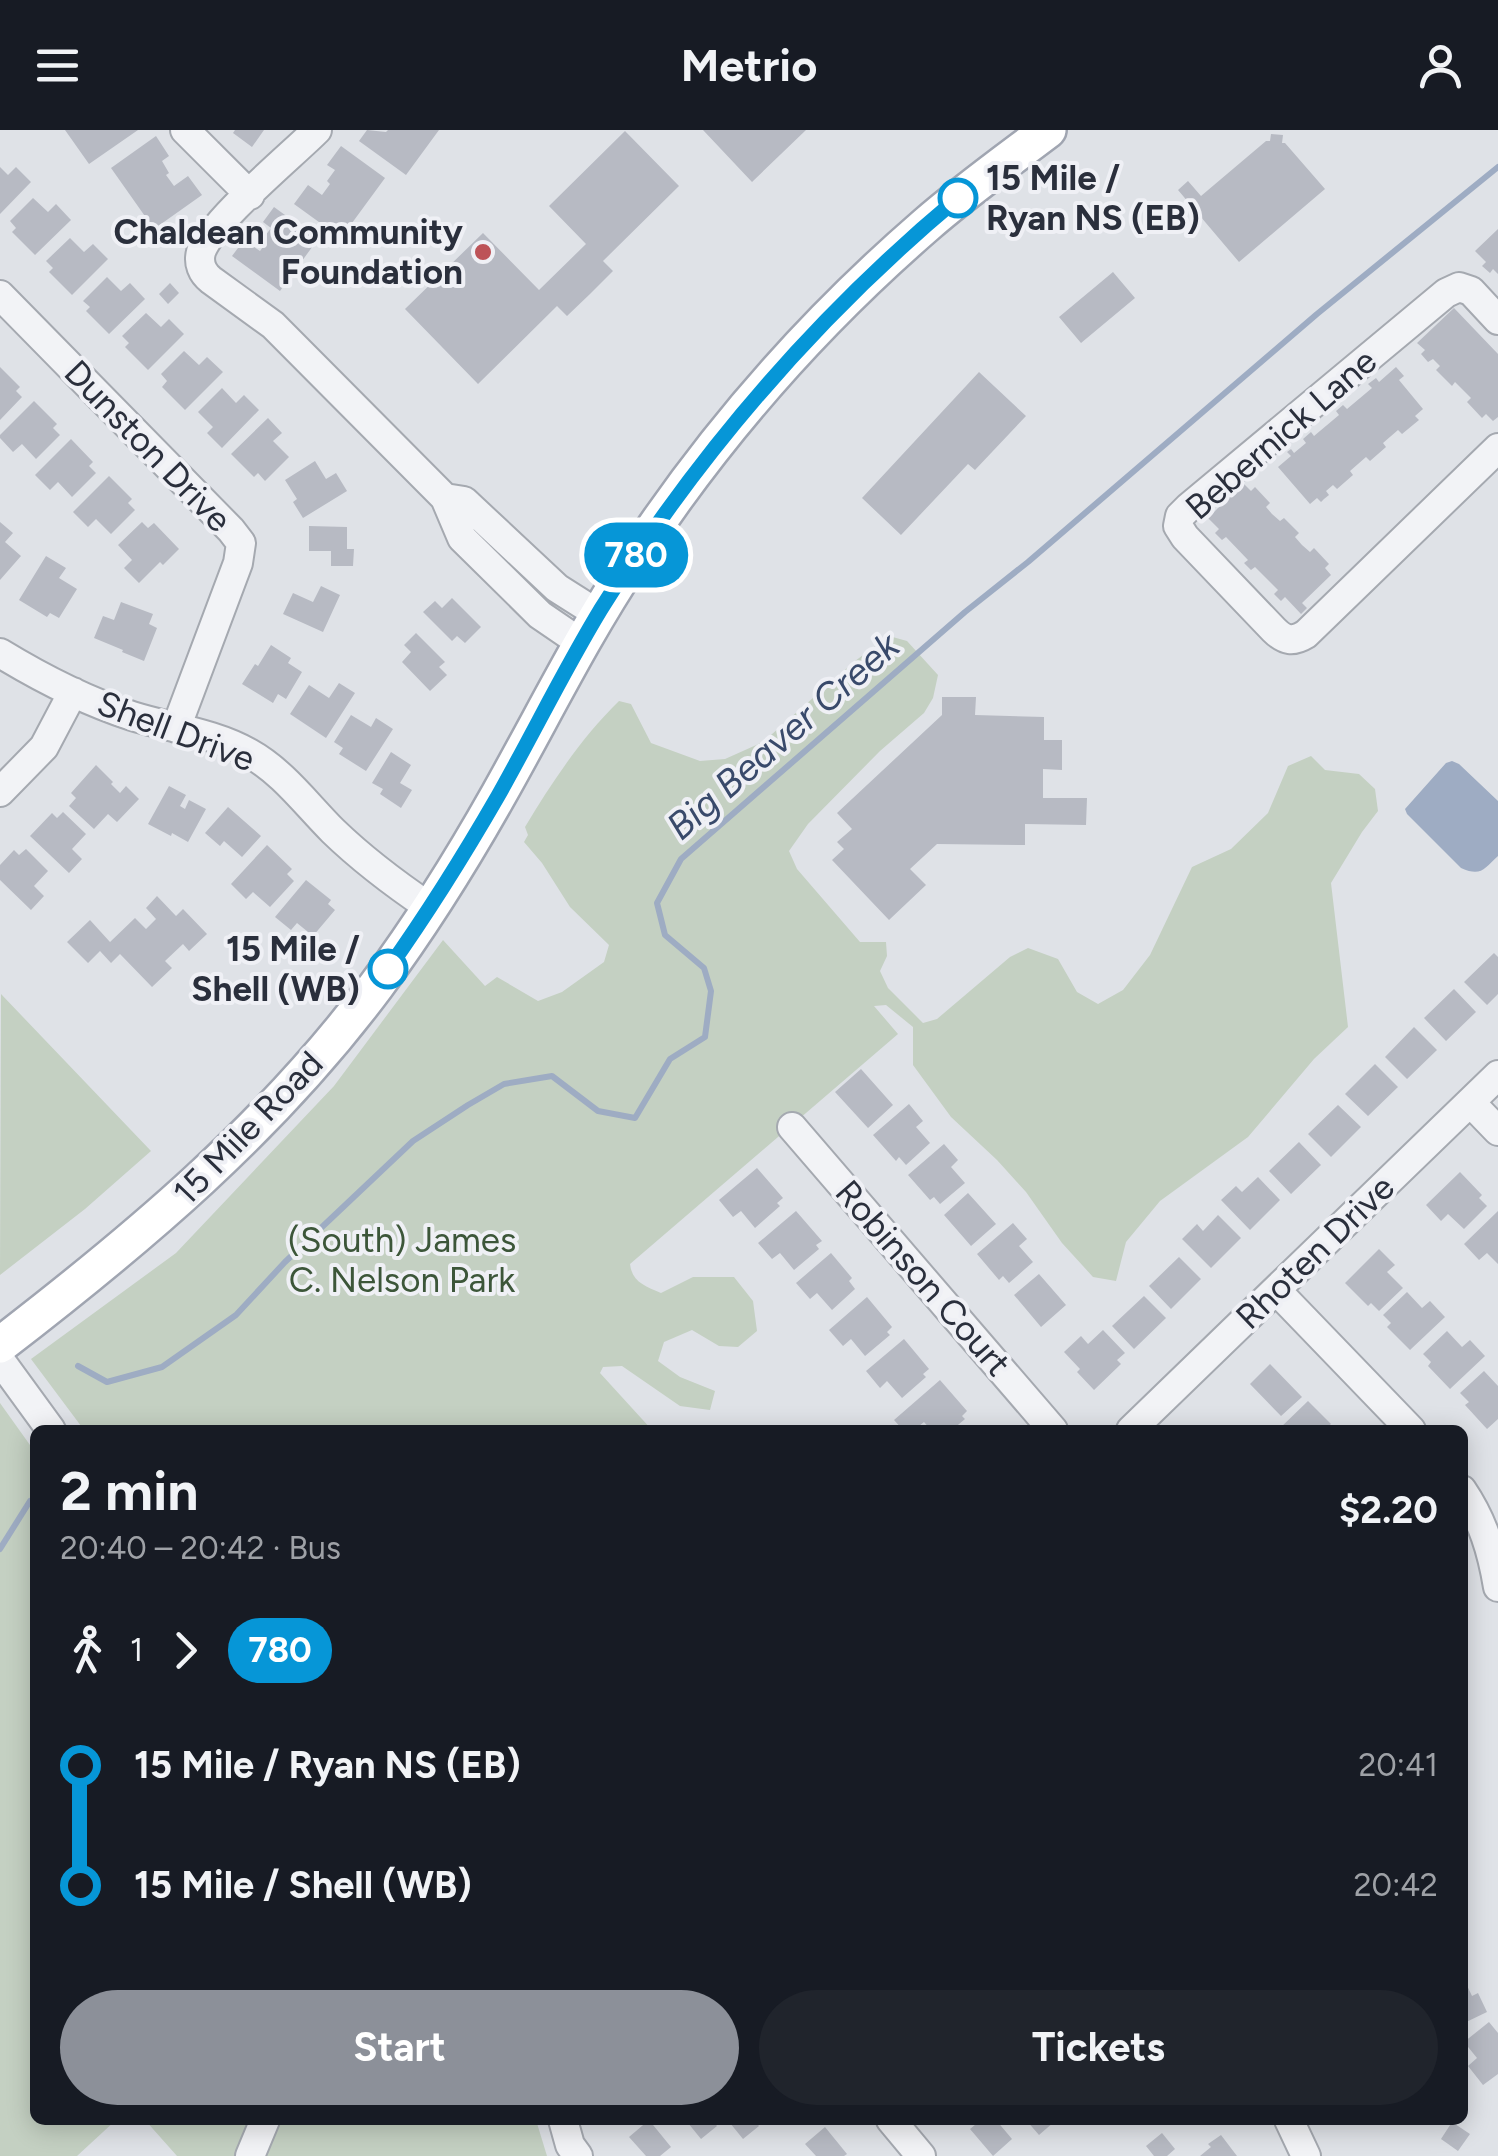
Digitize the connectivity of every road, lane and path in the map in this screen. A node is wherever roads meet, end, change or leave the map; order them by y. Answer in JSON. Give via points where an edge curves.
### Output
{"nodes":[{"id":1,"x":186,"y":130,"type":"edge"},
{"id":2,"x":318,"y":130,"type":"edge"},
{"id":3,"x":1048,"y":130,"type":"edge"},
{"id":4,"x":250,"y":195,"type":"junction"},
{"id":5,"x":0,"y":295,"type":"edge"},
{"id":6,"x":1498,"y":320,"type":"edge"},
{"id":7,"x":1498,"y":448,"type":"edge"},
{"id":8,"x":590,"y":628,"type":"junction"},
{"id":9,"x":0,"y":653,"type":"edge"},
{"id":10,"x":73,"y":692,"type":"junction"},
{"id":11,"x":176,"y":728,"type":"junction"},
{"id":12,"x":0,"y":792,"type":"edge"},
{"id":13,"x":429,"y":907,"type":"junction"},
{"id":14,"x":1498,"y":1075,"type":"edge"},
{"id":15,"x":1470,"y":1102,"type":"junction"},
{"id":16,"x":792,"y":1127,"type":"dead end"},
{"id":17,"x":1498,"y":1131,"type":"edge"},
{"id":18,"x":1276,"y":1290,"type":"junction"},
{"id":19,"x":0,"y":1345,"type":"edge"},
{"id":20,"x":0,"y":1360,"type":"edge"},
{"id":21,"x":46,"y":1425,"type":"edge"},
{"id":22,"x":1049,"y":1425,"type":"edge"},
{"id":23,"x":1136,"y":1425,"type":"edge"},
{"id":24,"x":1406,"y":1425,"type":"edge"},
{"id":25,"x":1468,"y":1501,"type":"edge"},
{"id":26,"x":1498,"y":1587,"type":"edge"},
{"id":27,"x":263,"y":2125,"type":"edge"},
{"id":28,"x":564,"y":2125,"type":"edge"},
{"id":29,"x":895,"y":2125,"type":"edge"},
{"id":30,"x":1291,"y":2125,"type":"edge"},
{"id":31,"x":250,"y":2156,"type":"edge"},
{"id":32,"x":578,"y":2156,"type":"edge"},
{"id":33,"x":921,"y":2156,"type":"edge"},
{"id":34,"x":1306,"y":2156,"type":"edge"}],
"edges":[{"from":1,"to":4,"type":"street"},
{"from":2,"to":4,"type":"street"},
{"from":3,"to":8,"type":"main road","name":"15 Mile Road","via":[[924,227],[800,347],[663,514]]},
{"from":4,"to":8,"type":"street","via":[[203,248],[202,271],[273,325],[445,498],[462,538],[540,615]]},
{"from":5,"to":11,"type":"street","name":"Dunston Drive","via":[[240,543]]},
{"from":6,"to":7,"type":"street","name":"Bebernick Lane","via":[[1466,288],[1446,294],[1189,506],[1178,526],[1278,634],[1294,640]]},
{"from":8,"to":13,"type":"main road","name":"15 Mile Road"},
{"from":9,"to":10,"type":"street","name":"Shell Drive"},
{"from":10,"to":11,"type":"street","name":"Shell Drive"},
{"from":10,"to":12,"type":"street","via":[[44,747]]},
{"from":11,"to":13,"type":"street","name":"Shell Drive","via":[[250,753],[358,855]]},
{"from":13,"to":19,"type":"main road","name":"15 Mile Road","via":[[336,1038],[217,1166]]},
{"from":14,"to":15,"type":"street","name":"Rhoten Drive"},
{"from":15,"to":17,"type":"street"},
{"from":15,"to":18,"type":"street","name":"Rhoten Drive"},
{"from":16,"to":22,"type":"street","name":"Robinson Court"},
{"from":18,"to":23,"type":"street","name":"Rhoten Drive"},
{"from":18,"to":24,"type":"street"},
{"from":20,"to":21,"type":"street"},
{"from":25,"to":26,"type":"street","via":[[1484,1529]]},
{"from":27,"to":31,"type":"street"},
{"from":28,"to":32,"type":"street"},
{"from":29,"to":33,"type":"street"},
{"from":30,"to":34,"type":"street"}]}
